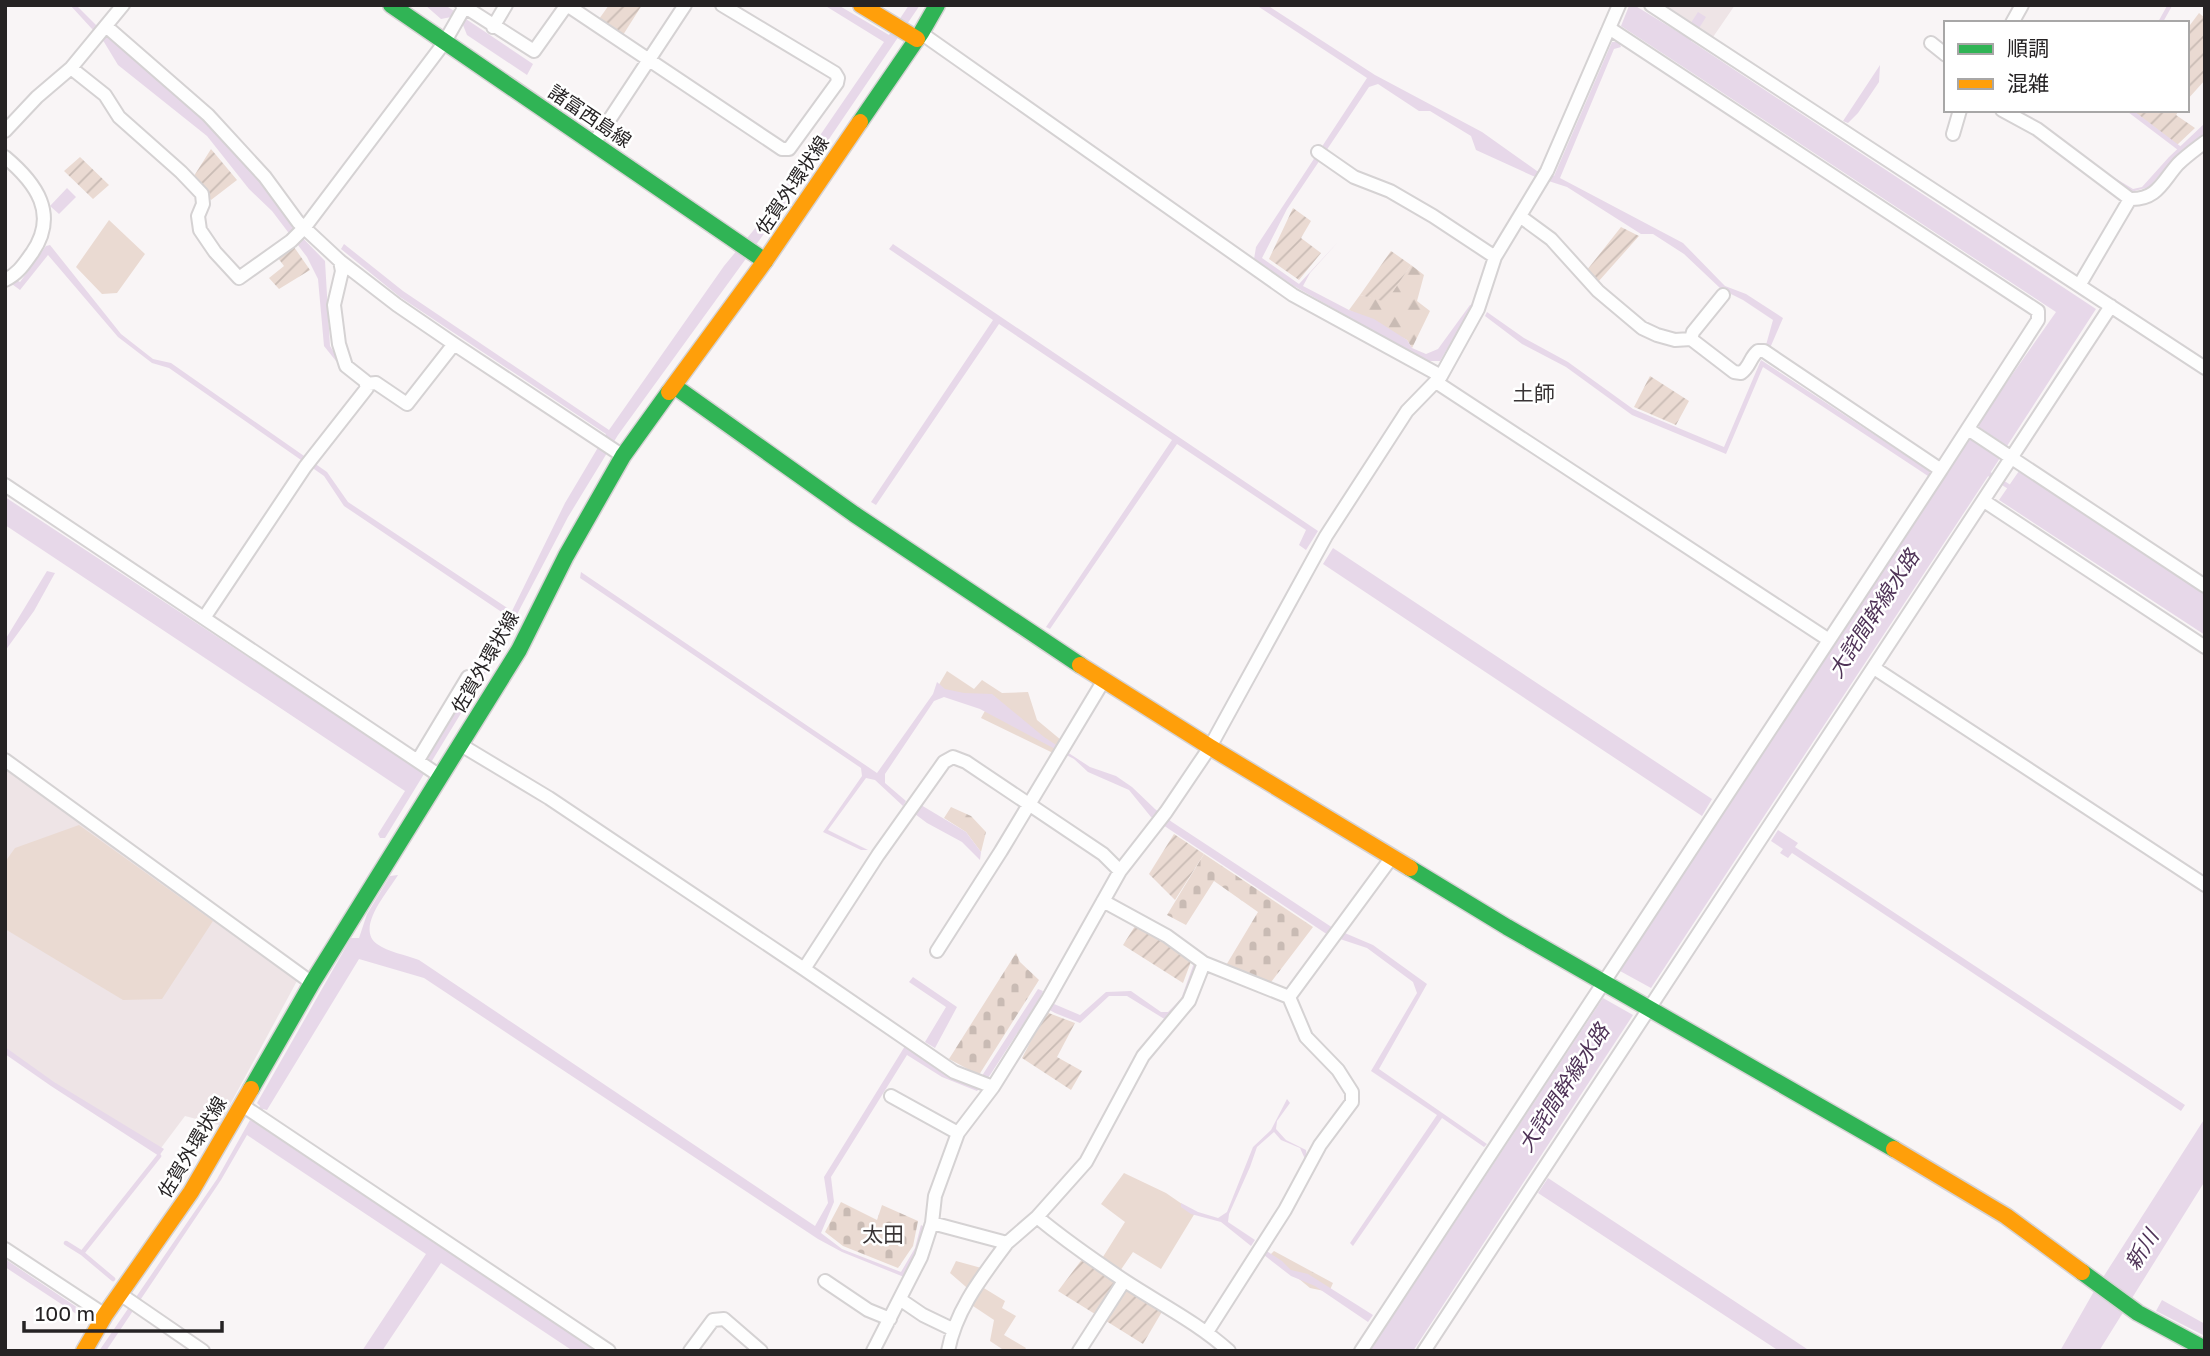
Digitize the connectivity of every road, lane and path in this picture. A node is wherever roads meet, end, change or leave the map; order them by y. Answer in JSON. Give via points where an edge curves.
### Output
{"nodes":[{"id":1,"x":123,"y":5,"type":"edge"},
{"id":2,"x":391,"y":5,"type":"edge"},
{"id":3,"x":506,"y":5,"type":"edge"},
{"id":4,"x":685,"y":5,"type":"edge"},
{"id":5,"x":722,"y":5,"type":"edge"},
{"id":6,"x":861,"y":5,"type":"edge"},
{"id":7,"x":937,"y":5,"type":"edge"},
{"id":8,"x":1619,"y":5,"type":"edge"},
{"id":9,"x":1651,"y":5,"type":"edge"},
{"id":10,"x":2022,"y":5,"type":"edge"},
{"id":11,"x":567,"y":6,"type":"edge"},
{"id":12,"x":463,"y":7,"type":"edge"},
{"id":13,"x":2013,"y":21,"type":"edge"},
{"id":14,"x":494,"y":27,"type":"junction"},
{"id":15,"x":1609,"y":28,"type":"junction"},
{"id":16,"x":103,"y":32,"type":"junction"},
{"id":17,"x":915,"y":35,"type":"junction"},
{"id":18,"x":444,"y":43,"type":"junction"},
{"id":19,"x":1931,"y":43,"type":"dead end"},
{"id":20,"x":1944,"y":53,"type":"edge"},
{"id":21,"x":648,"y":61,"type":"junction"},
{"id":22,"x":71,"y":68,"type":"junction"},
{"id":23,"x":1959,"y":112,"type":"edge"},
{"id":24,"x":2006,"y":112,"type":"edge"},
{"id":25,"x":5,"y":131,"type":"edge"},
{"id":26,"x":1953,"y":134,"type":"dead end"},
{"id":27,"x":2205,"y":142,"type":"edge"},
{"id":28,"x":594,"y":143,"type":"junction"},
{"id":29,"x":1321,"y":154,"type":"dead end"},
{"id":30,"x":5,"y":157,"type":"edge"},
{"id":31,"x":2130,"y":199,"type":"junction"},
{"id":32,"x":1521,"y":216,"type":"junction"},
{"id":33,"x":299,"y":233,"type":"junction"},
{"id":34,"x":1494,"y":257,"type":"junction"},
{"id":35,"x":760,"y":258,"type":"junction"},
{"id":36,"x":340,"y":261,"type":"junction"},
{"id":37,"x":10,"y":278,"type":"edge"},
{"id":38,"x":2080,"y":284,"type":"junction"},
{"id":39,"x":1723,"y":295,"type":"dead end"},
{"id":40,"x":2111,"y":306,"type":"junction"},
{"id":41,"x":1691,"y":339,"type":"junction"},
{"id":42,"x":454,"y":344,"type":"junction"},
{"id":43,"x":2205,"y":368,"type":"edge"},
{"id":44,"x":1438,"y":379,"type":"junction"},
{"id":45,"x":366,"y":384,"type":"junction"},
{"id":46,"x":674,"y":387,"type":"junction"},
{"id":47,"x":1968,"y":429,"type":"junction"},
{"id":48,"x":617,"y":452,"type":"junction"},
{"id":49,"x":2011,"y":459,"type":"junction"},
{"id":50,"x":1941,"y":470,"type":"junction"},
{"id":51,"x":5,"y":485,"type":"edge"},
{"id":52,"x":1983,"y":501,"type":"junction"},
{"id":53,"x":2205,"y":586,"type":"edge"},
{"id":54,"x":204,"y":618,"type":"junction"},
{"id":55,"x":1829,"y":640,"type":"junction"},
{"id":56,"x":2205,"y":647,"type":"edge"},
{"id":57,"x":1874,"y":668,"type":"junction"},
{"id":58,"x":468,"y":677,"type":"dead end"},
{"id":59,"x":1104,"y":680,"type":"junction"},
{"id":60,"x":461,"y":745,"type":"junction"},
{"id":61,"x":1210,"y":747,"type":"junction"},
{"id":62,"x":5,"y":760,"type":"edge"},
{"id":63,"x":427,"y":766,"type":"junction"},
{"id":64,"x":1029,"y":804,"type":"junction"},
{"id":65,"x":1392,"y":857,"type":"junction"},
{"id":66,"x":1120,"y":871,"type":"junction"},
{"id":67,"x":2205,"y":885,"type":"edge"},
{"id":68,"x":1103,"y":901,"type":"junction"},
{"id":69,"x":937,"y":951,"type":"dead end"},
{"id":70,"x":1205,"y":963,"type":"junction"},
{"id":71,"x":804,"y":969,"type":"junction"},
{"id":72,"x":313,"y":983,"type":"junction"},
{"id":73,"x":1611,"y":985,"type":"junction"},
{"id":74,"x":1289,"y":998,"type":"junction"},
{"id":75,"x":1649,"y":1007,"type":"junction"},
{"id":76,"x":985,"y":1084,"type":"junction"},
{"id":77,"x":891,"y":1096,"type":"dead end"},
{"id":78,"x":252,"y":1112,"type":"junction"},
{"id":79,"x":958,"y":1133,"type":"junction"},
{"id":80,"x":1037,"y":1217,"type":"junction"},
{"id":81,"x":932,"y":1223,"type":"junction"},
{"id":82,"x":1007,"y":1243,"type":"junction"},
{"id":83,"x":5,"y":1249,"type":"edge"},
{"id":84,"x":825,"y":1281,"type":"dead end"},
{"id":85,"x":1124,"y":1281,"type":"junction"},
{"id":86,"x":130,"y":1300,"type":"junction"},
{"id":87,"x":901,"y":1300,"type":"junction"},
{"id":88,"x":106,"y":1315,"type":"junction"},
{"id":89,"x":890,"y":1319,"type":"junction"},
{"id":90,"x":952,"y":1329,"type":"junction"},
{"id":91,"x":1207,"y":1332,"type":"junction"},
{"id":92,"x":2205,"y":1349,"type":"edge"},
{"id":93,"x":84,"y":1351,"type":"edge"},
{"id":94,"x":203,"y":1351,"type":"edge"},
{"id":95,"x":609,"y":1351,"type":"edge"},
{"id":96,"x":691,"y":1351,"type":"edge"},
{"id":97,"x":761,"y":1351,"type":"edge"},
{"id":98,"x":873,"y":1351,"type":"edge"},
{"id":99,"x":948,"y":1351,"type":"edge"},
{"id":100,"x":1079,"y":1351,"type":"edge"},
{"id":101,"x":1230,"y":1351,"type":"edge"},
{"id":102,"x":1361,"y":1351,"type":"edge"},
{"id":103,"x":1424,"y":1351,"type":"edge"}],
"edges":[{"from":1,"to":16,"type":"street"},
{"from":2,"to":18,"type":"main road","name":"諸富西島線"},
{"from":3,"to":14,"type":"street"},
{"from":4,"to":21,"type":"street"},
{"from":5,"to":21,"type":"street","via":[[838,78],[789,149],[782,149]]},
{"from":6,"to":17,"type":"main road"},
{"from":7,"to":17,"type":"main road","name":"佐賀外環状線"},
{"from":8,"to":15,"type":"street"},
{"from":9,"to":38,"type":"street"},
{"from":10,"to":13,"type":"street"},
{"from":11,"to":14,"type":"street","via":[[534,51]]},
{"from":11,"to":21,"type":"street"},
{"from":12,"to":14,"type":"street"},
{"from":12,"to":18,"type":"street"},
{"from":15,"to":32,"type":"street","via":[[1544,176]]},
{"from":15,"to":47,"type":"street","via":[[2038,311],[2038,320]]},
{"from":16,"to":22,"type":"street"},
{"from":16,"to":33,"type":"street","via":[[208,115],[265,177],[298,222]]},
{"from":17,"to":35,"type":"main road","name":"佐賀外環状線"},
{"from":17,"to":44,"type":"street","via":[[1293,295]]},
{"from":18,"to":28,"type":"main road","name":"諸富西島線"},
{"from":18,"to":33,"type":"street"},
{"from":19,"to":20,"type":"street"},
{"from":21,"to":28,"type":"street"},
{"from":22,"to":25,"type":"street"},
{"from":22,"to":33,"type":"street","via":[[105,95],[119,117],[202,194],[200,230],[239,278]]},
{"from":23,"to":26,"type":"street"},
{"from":24,"to":31,"type":"street","via":[[2037,129]]},
{"from":27,"to":31,"type":"street","via":[[2180,162],[2155,193]]},
{"from":28,"to":35,"type":"main road","name":"諸富西島線"},
{"from":29,"to":34,"type":"street","via":[[1354,177],[1433,216]]},
{"from":30,"to":37,"type":"street","via":[[22,171],[44,207],[36,246]]},
{"from":31,"to":38,"type":"street"},
{"from":32,"to":34,"type":"street"},
{"from":32,"to":41,"type":"street","via":[[1642,327],[1675,340]]},
{"from":33,"to":36,"type":"street"},
{"from":34,"to":44,"type":"street","via":[[1478,309]]},
{"from":35,"to":46,"type":"main road","name":"佐賀外環状線"},
{"from":36,"to":42,"type":"street"},
{"from":36,"to":45,"type":"street","via":[[334,305],[339,344],[346,366]]},
{"from":38,"to":40,"type":"street"},
{"from":39,"to":41,"type":"street"},
{"from":40,"to":43,"type":"street"},
{"from":40,"to":49,"type":"street"},
{"from":41,"to":50,"type":"street","via":[[1734,372],[1741,373],[1754,354],[1764,351]]},
{"from":42,"to":45,"type":"street","via":[[407,404],[376,383]]},
{"from":42,"to":48,"type":"street"},
{"from":44,"to":55,"type":"street"},
{"from":44,"to":61,"type":"street","via":[[1406,411],[1326,536]]},
{"from":45,"to":54,"type":"street"},
{"from":46,"to":48,"type":"main road","name":"佐賀外環状線"},
{"from":46,"to":59,"type":"main road","via":[[865,522]]},
{"from":47,"to":49,"type":"street"},
{"from":47,"to":50,"type":"street"},
{"from":48,"to":60,"type":"main road","name":"佐賀外環状線","via":[[519,650]]},
{"from":49,"to":52,"type":"street"},
{"from":49,"to":53,"type":"street"},
{"from":50,"to":55,"type":"street"},
{"from":51,"to":54,"type":"street"},
{"from":52,"to":56,"type":"street"},
{"from":52,"to":57,"type":"street"},
{"from":54,"to":63,"type":"street"},
{"from":55,"to":73,"type":"street"},
{"from":57,"to":67,"type":"street"},
{"from":57,"to":75,"type":"street"},
{"from":58,"to":63,"type":"street"},
{"from":59,"to":61,"type":"main road"},
{"from":59,"to":64,"type":"street"},
{"from":60,"to":63,"type":"main road","name":"佐賀外環状線"},
{"from":60,"to":71,"type":"street","via":[[549,798]]},
{"from":61,"to":65,"type":"main road"},
{"from":61,"to":66,"type":"street"},
{"from":62,"to":72,"type":"street"},
{"from":63,"to":72,"type":"main road","name":"佐賀外環状線"},
{"from":64,"to":66,"type":"street","via":[[1103,853]]},
{"from":64,"to":69,"type":"street"},
{"from":64,"to":71,"type":"street","via":[[966,762],[953,757],[944,762]]},
{"from":65,"to":73,"type":"main road"},
{"from":65,"to":74,"type":"street"},
{"from":66,"to":68,"type":"street"},
{"from":68,"to":70,"type":"street"},
{"from":68,"to":76,"type":"street","via":[[1044,1004]]},
{"from":70,"to":74,"type":"street"},
{"from":70,"to":80,"type":"street","via":[[1189,1001],[1143,1056],[1087,1162]]},
{"from":71,"to":76,"type":"street","via":[[954,1072]]},
{"from":72,"to":78,"type":"main road","name":"佐賀外環状線"},
{"from":73,"to":75,"type":"main road"},
{"from":73,"to":102,"type":"street"},
{"from":74,"to":91,"type":"street","via":[[1306,1037],[1338,1070],[1352,1092],[1352,1102],[1320,1145],[1285,1210]]},
{"from":75,"to":92,"type":"main road","via":[[2006,1216],[2138,1313]]},
{"from":75,"to":103,"type":"street"},
{"from":76,"to":79,"type":"street"},
{"from":77,"to":79,"type":"street"},
{"from":78,"to":86,"type":"main road","name":"佐賀外環状線","via":[[191,1192]]},
{"from":78,"to":95,"type":"street"},
{"from":79,"to":81,"type":"street","via":[[935,1196]]},
{"from":80,"to":82,"type":"street"},
{"from":80,"to":85,"type":"street"},
{"from":81,"to":82,"type":"street"},
{"from":81,"to":87,"type":"street"},
{"from":82,"to":90,"type":"street"},
{"from":83,"to":88,"type":"street"},
{"from":84,"to":89,"type":"street"},
{"from":85,"to":91,"type":"street"},
{"from":85,"to":100,"type":"street"},
{"from":86,"to":88,"type":"main road","name":"佐賀外環状線"},
{"from":86,"to":94,"type":"street"},
{"from":87,"to":89,"type":"street"},
{"from":87,"to":90,"type":"street"},
{"from":88,"to":93,"type":"main road","name":"佐賀外環状線"},
{"from":89,"to":98,"type":"street"},
{"from":90,"to":99,"type":"street"},
{"from":91,"to":101,"type":"street"},
{"from":96,"to":97,"type":"street","via":[[713,1320],[724,1319]]}]}
